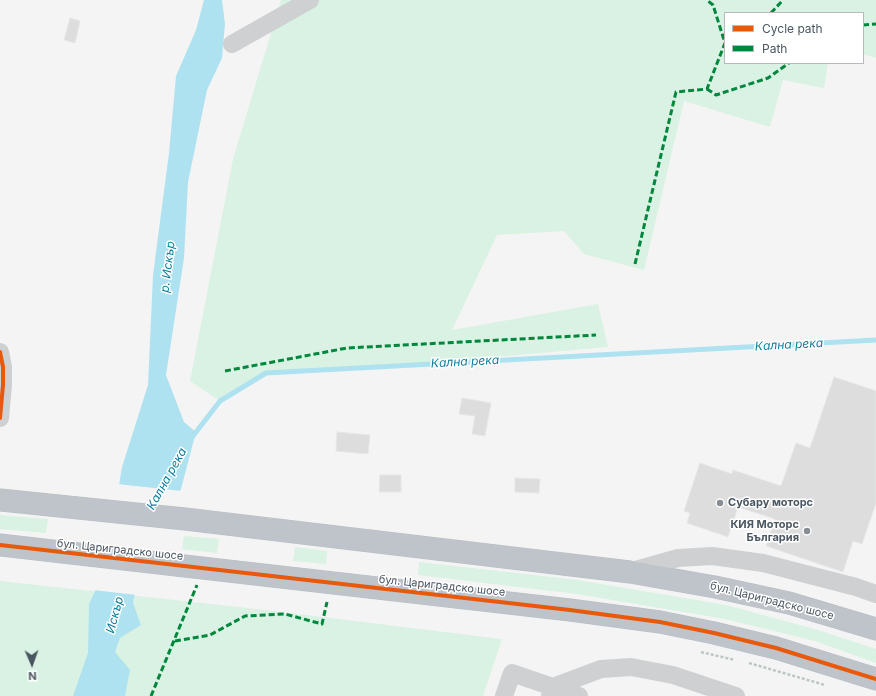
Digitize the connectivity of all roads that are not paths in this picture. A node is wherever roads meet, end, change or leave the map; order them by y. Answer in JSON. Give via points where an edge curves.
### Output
{"nodes":[{"id":1,"x":310,"y":0,"type":"edge"},
{"id":2,"x":232,"y":44,"type":"dead end"},
{"id":3,"x":0,"y":352,"type":"edge"},
{"id":4,"x":0,"y":418,"type":"edge"},
{"id":5,"x":0,"y":500,"type":"edge"},
{"id":6,"x":0,"y":545,"type":"edge"},
{"id":7,"x":630,"y":572,"type":"junction"},
{"id":8,"x":876,"y":594,"type":"edge"},
{"id":9,"x":876,"y":629,"type":"edge"},
{"id":10,"x":876,"y":679,"type":"edge"},
{"id":11,"x":552,"y":692,"type":"edge"},
{"id":12,"x":504,"y":696,"type":"edge"},
{"id":13,"x":579,"y":696,"type":"edge"},
{"id":14,"x":736,"y":696,"type":"edge"}],
"edges":[{"from":1,"to":2,"type":"street"},
{"from":3,"to":4,"type":"street","via":[[3,385]]},
{"from":5,"to":7,"type":"highway","name":"бул. Цариградско шосе"},
{"from":6,"to":10,"type":"highway","name":"бул. Цариградско шосе","via":[[660,622],[776,648]]},
{"from":7,"to":8,"type":"street","via":[[678,558],[712,556],[763,563]]},
{"from":7,"to":9,"type":"highway","name":"бул. Цариградско шосе","via":[[774,600]]},
{"from":11,"to":12,"type":"street","via":[[512,673]]},
{"from":11,"to":13,"type":"street"},
{"from":11,"to":14,"type":"street","via":[[601,669],[632,667],[673,675]]}]}
